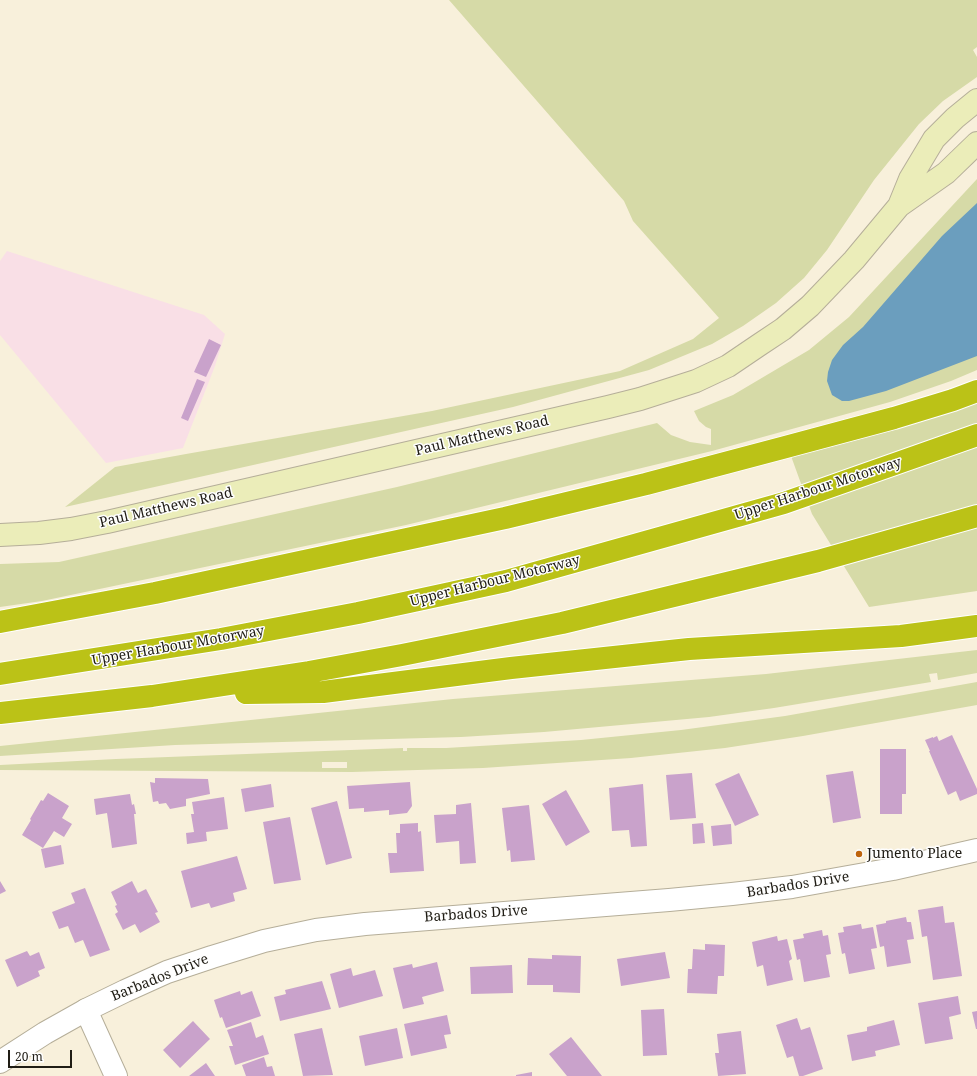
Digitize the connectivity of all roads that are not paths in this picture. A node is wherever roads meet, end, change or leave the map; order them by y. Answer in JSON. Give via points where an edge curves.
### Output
{"nodes":[{"id":1,"x":977,"y":100,"type":"edge"},
{"id":2,"x":977,"y":143,"type":"edge"},
{"id":3,"x":899,"y":206,"type":"junction"},
{"id":4,"x":977,"y":391,"type":"edge"},
{"id":5,"x":977,"y":435,"type":"edge"},
{"id":6,"x":977,"y":516,"type":"edge"},
{"id":7,"x":0,"y":535,"type":"edge"},
{"id":8,"x":0,"y":622,"type":"edge"},
{"id":9,"x":977,"y":626,"type":"edge"},
{"id":10,"x":0,"y":674,"type":"edge"},
{"id":11,"x":152,"y":696,"type":"junction"},
{"id":12,"x":0,"y":713,"type":"edge"},
{"id":13,"x":977,"y":850,"type":"edge"},
{"id":14,"x":86,"y":1010,"type":"junction"},
{"id":15,"x":0,"y":1062,"type":"edge"},
{"id":16,"x":116,"y":1076,"type":"edge"}],
"edges":[{"from":1,"to":3,"type":"main road","name":"Paul Matthews Road","via":[[934,139],[910,179]]},
{"from":2,"to":3,"type":"main road","name":"Paul Matthews Road","via":[[946,173]]},
{"from":3,"to":7,"type":"main road","name":"Paul Matthews Road","via":[[850,265],[810,306],[783,329],[728,366],[696,381],[608,407],[115,520],[71,529]]},
{"from":4,"to":8,"type":"highway","via":[[894,418],[646,484],[505,518],[156,593]]},
{"from":5,"to":10,"type":"highway","name":"Upper Harbour Motorway","via":[[784,504],[506,581],[221,639]]},
{"from":6,"to":11,"type":"highway","via":[[818,562],[554,625],[309,672]]},
{"from":9,"to":11,"type":"highway","via":[[901,636],[689,649],[323,692]]},
{"from":11,"to":12,"type":"highway"},
{"from":13,"to":14,"type":"street","name":"Barbados Drive","via":[[885,871],[792,887],[425,918],[316,930],[264,941],[167,972]]},
{"from":14,"to":15,"type":"street","name":"Barbados Drive"},
{"from":14,"to":16,"type":"street"}]}
